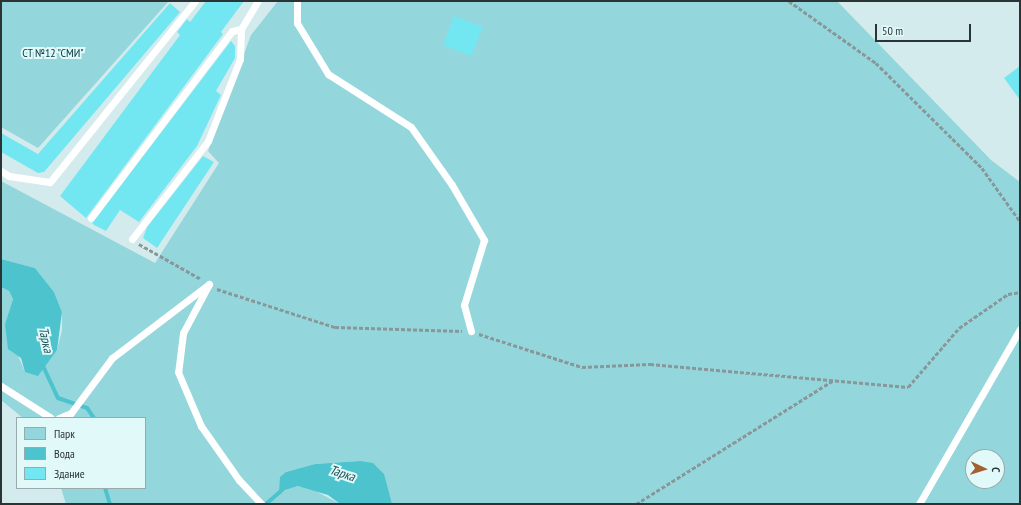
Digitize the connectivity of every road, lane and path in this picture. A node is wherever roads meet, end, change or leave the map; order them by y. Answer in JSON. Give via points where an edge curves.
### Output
{"nodes":[{"id":1,"x":195,"y":1,"type":"edge"},
{"id":2,"x":258,"y":1,"type":"edge"},
{"id":3,"x":298,"y":1,"type":"edge"},
{"id":4,"x":789,"y":1,"type":"edge"},
{"id":5,"x":241,"y":29,"type":"junction"},
{"id":6,"x":1,"y":171,"type":"edge"},
{"id":7,"x":91,"y":218,"type":"dead end"},
{"id":8,"x":1020,"y":221,"type":"edge"},
{"id":9,"x":132,"y":239,"type":"joint"},
{"id":10,"x":209,"y":284,"type":"junction"},
{"id":11,"x":1020,"y":292,"type":"edge"},
{"id":12,"x":1020,"y":329,"type":"edge"},
{"id":13,"x":471,"y":332,"type":"junction"},
{"id":14,"x":834,"y":380,"type":"junction"},
{"id":15,"x":1,"y":386,"type":"edge"},
{"id":16,"x":49,"y":417,"type":"edge"},
{"id":17,"x":61,"y":417,"type":"edge"},
{"id":18,"x":259,"y":502,"type":"edge"},
{"id":19,"x":636,"y":504,"type":"edge"},
{"id":20,"x":919,"y":504,"type":"edge"}],
"edges":[{"from":1,"to":6,"type":"lane","via":[[50,182],[9,176]]},
{"from":2,"to":5,"type":"lane"},
{"from":3,"to":13,"type":"lane","via":[[297,23],[328,74],[411,128],[452,185],[484,240],[464,305]]},
{"from":4,"to":8,"type":"path","via":[[876,63],[982,168]]},
{"from":5,"to":7,"type":"lane","via":[[232,31]]},
{"from":5,"to":9,"type":"lane","via":[[240,58],[208,141]]},
{"from":9,"to":10,"type":"path"},
{"from":10,"to":13,"type":"path","via":[[224,293],[335,327]]},
{"from":10,"to":17,"type":"lane","via":[[112,358],[90,391],[71,413]]},
{"from":10,"to":18,"type":"lane","via":[[183,333],[178,372],[201,426],[239,480]]},
{"from":11,"to":14,"type":"path","via":[[1008,294],[959,328],[908,387]]},
{"from":12,"to":20,"type":"lane"},
{"from":13,"to":14,"type":"path","via":[[582,367],[650,364]]},
{"from":14,"to":19,"type":"path"},
{"from":15,"to":16,"type":"lane"}]}
